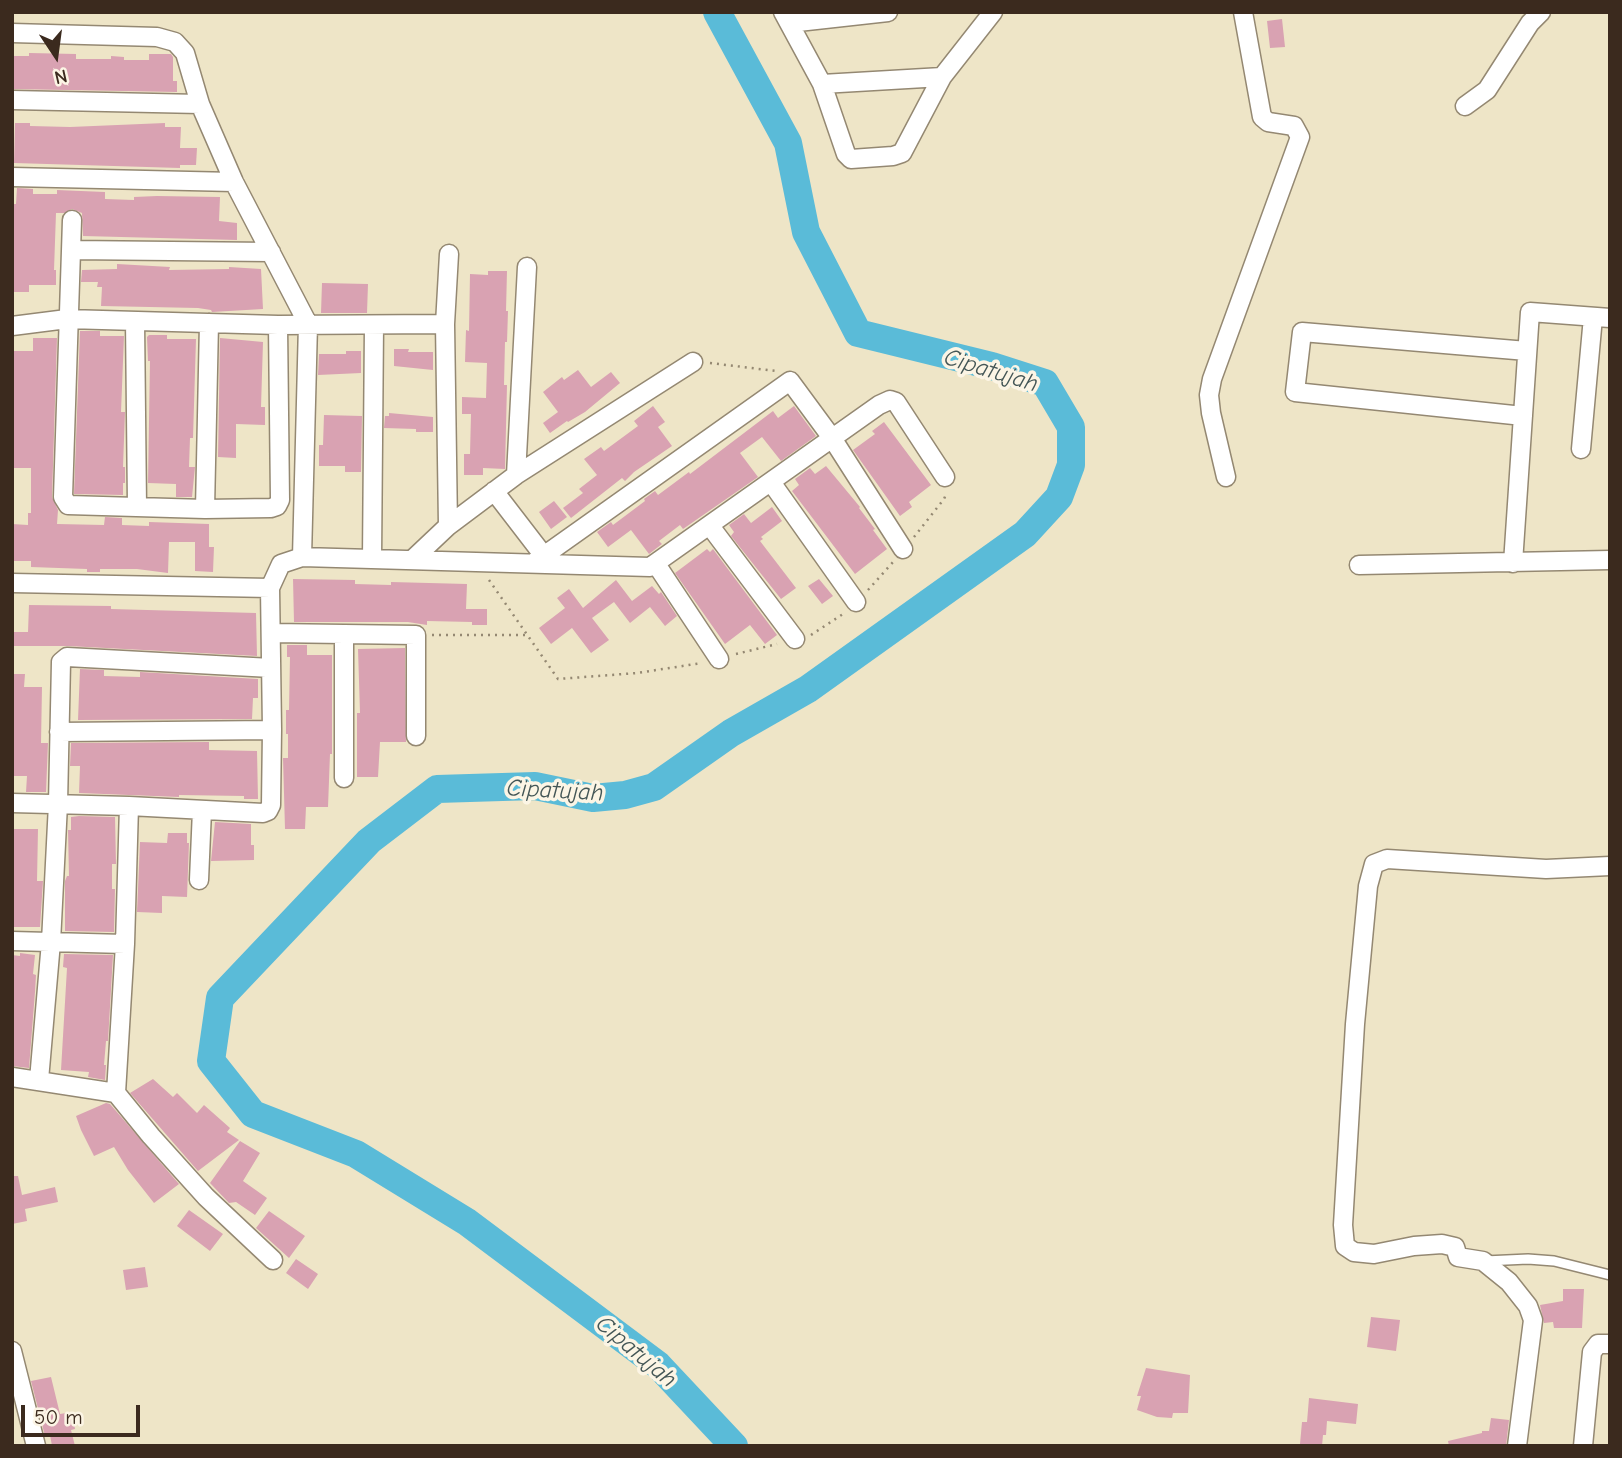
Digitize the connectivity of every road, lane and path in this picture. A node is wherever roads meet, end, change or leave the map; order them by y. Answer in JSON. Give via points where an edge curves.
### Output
{"nodes":[{"id":1,"x":888,"y":12,"type":"edge"},
{"id":2,"x":993,"y":12,"type":"edge"},
{"id":3,"x":1243,"y":12,"type":"edge"},
{"id":4,"x":1541,"y":12,"type":"edge"},
{"id":5,"x":786,"y":18,"type":"edge"},
{"id":6,"x":12,"y":33,"type":"edge"},
{"id":7,"x":942,"y":76,"type":"junction"},
{"id":8,"x":821,"y":84,"type":"junction"},
{"id":9,"x":12,"y":100,"type":"edge"},
{"id":10,"x":201,"y":104,"type":"junction"},
{"id":11,"x":1465,"y":106,"type":"dead end"},
{"id":12,"x":12,"y":177,"type":"edge"},
{"id":13,"x":234,"y":182,"type":"junction"},
{"id":14,"x":72,"y":220,"type":"dead end"},
{"id":15,"x":71,"y":250,"type":"junction"},
{"id":16,"x":271,"y":252,"type":"junction"},
{"id":17,"x":449,"y":254,"type":"dead end"},
{"id":18,"x":527,"y":267,"type":"dead end"},
{"id":19,"x":67,"y":318,"type":"junction"},
{"id":20,"x":1601,"y":318,"type":"edge"},
{"id":21,"x":135,"y":321,"type":"junction"},
{"id":22,"x":209,"y":323,"type":"junction"},
{"id":23,"x":308,"y":324,"type":"junction"},
{"id":24,"x":445,"y":324,"type":"junction"},
{"id":25,"x":278,"y":325,"type":"junction"},
{"id":26,"x":374,"y":325,"type":"junction"},
{"id":27,"x":12,"y":326,"type":"edge"},
{"id":28,"x":1527,"y":351,"type":"junction"},
{"id":29,"x":693,"y":362,"type":"joint"},
{"id":30,"x":790,"y":381,"type":"junction"},
{"id":31,"x":1523,"y":416,"type":"junction"},
{"id":32,"x":832,"y":438,"type":"junction"},
{"id":33,"x":1581,"y":449,"type":"dead end"},
{"id":34,"x":516,"y":475,"type":"junction"},
{"id":35,"x":945,"y":477,"type":"dead end"},
{"id":36,"x":1226,"y":477,"type":"dead end"},
{"id":37,"x":771,"y":482,"type":"junction"},
{"id":38,"x":494,"y":491,"type":"junction"},
{"id":39,"x":137,"y":506,"type":"junction"},
{"id":40,"x":205,"y":509,"type":"junction"},
{"id":41,"x":448,"y":526,"type":"junction"},
{"id":42,"x":710,"y":526,"type":"junction"},
{"id":43,"x":903,"y":549,"type":"dead end"},
{"id":44,"x":302,"y":557,"type":"junction"},
{"id":45,"x":372,"y":559,"type":"junction"},
{"id":46,"x":539,"y":559,"type":"junction"},
{"id":47,"x":412,"y":560,"type":"junction"},
{"id":48,"x":1610,"y":560,"type":"edge"},
{"id":49,"x":478,"y":563,"type":"junction"},
{"id":50,"x":1513,"y":563,"type":"junction"},
{"id":51,"x":656,"y":564,"type":"junction"},
{"id":52,"x":1359,"y":565,"type":"dead end"},
{"id":53,"x":12,"y":583,"type":"edge"},
{"id":54,"x":270,"y":588,"type":"junction"},
{"id":55,"x":856,"y":602,"type":"dead end"},
{"id":56,"x":272,"y":633,"type":"junction"},
{"id":57,"x":344,"y":634,"type":"junction"},
{"id":58,"x":416,"y":635,"type":"junction"},
{"id":59,"x":527,"y":635,"type":"junction"},
{"id":60,"x":795,"y":639,"type":"dead end"},
{"id":61,"x":719,"y":659,"type":"dead end"},
{"id":62,"x":271,"y":668,"type":"junction"},
{"id":63,"x":558,"y":679,"type":"dead end"},
{"id":64,"x":272,"y":730,"type":"junction"},
{"id":65,"x":59,"y":732,"type":"junction"},
{"id":66,"x":416,"y":736,"type":"dead end"},
{"id":67,"x":344,"y":778,"type":"dead end"},
{"id":68,"x":12,"y":803,"type":"edge"},
{"id":69,"x":58,"y":804,"type":"junction"},
{"id":70,"x":129,"y":806,"type":"junction"},
{"id":71,"x":202,"y":810,"type":"junction"},
{"id":72,"x":1610,"y":866,"type":"edge"},
{"id":73,"x":199,"y":880,"type":"dead end"},
{"id":74,"x":12,"y":942,"type":"edge"},
{"id":75,"x":51,"y":942,"type":"junction"},
{"id":76,"x":125,"y":944,"type":"junction"},
{"id":77,"x":12,"y":1077,"type":"edge"},
{"id":78,"x":39,"y":1080,"type":"junction"},
{"id":79,"x":116,"y":1093,"type":"junction"},
{"id":80,"x":273,"y":1261,"type":"dead end"},
{"id":81,"x":1483,"y":1261,"type":"junction"},
{"id":82,"x":1610,"y":1275,"type":"edge"},
{"id":83,"x":1609,"y":1341,"type":"edge"},
{"id":84,"x":12,"y":1351,"type":"edge"},
{"id":85,"x":36,"y":1446,"type":"edge"},
{"id":86,"x":1517,"y":1446,"type":"edge"},
{"id":87,"x":1583,"y":1446,"type":"edge"}],
"edges":[{"from":1,"to":5,"type":"street"},
{"from":2,"to":7,"type":"street"},
{"from":3,"to":36,"type":"street","via":[[1262,117],[1294,126],[1300,137],[1212,380],[1210,413]]},
{"from":4,"to":11,"type":"street","via":[[1488,90]]},
{"from":5,"to":8,"type":"street"},
{"from":6,"to":10,"type":"street","via":[[170,40],[185,53]]},
{"from":7,"to":8,"type":"street"},
{"from":7,"to":8,"type":"street","via":[[902,153],[857,159],[846,154]]},
{"from":9,"to":10,"type":"street"},
{"from":10,"to":13,"type":"street"},
{"from":12,"to":13,"type":"street"},
{"from":13,"to":16,"type":"street"},
{"from":14,"to":15,"type":"street"},
{"from":15,"to":16,"type":"street"},
{"from":15,"to":19,"type":"street"},
{"from":16,"to":23,"type":"street"},
{"from":17,"to":24,"type":"street"},
{"from":18,"to":34,"type":"street"},
{"from":19,"to":21,"type":"street"},
{"from":19,"to":27,"type":"street"},
{"from":19,"to":39,"type":"street","via":[[64,500],[71,505]]},
{"from":20,"to":28,"type":"street","via":[[1530,312]]},
{"from":20,"to":33,"type":"street"},
{"from":21,"to":22,"type":"street"},
{"from":21,"to":39,"type":"street"},
{"from":22,"to":25,"type":"street"},
{"from":22,"to":40,"type":"street"},
{"from":23,"to":25,"type":"street"},
{"from":23,"to":26,"type":"street"},
{"from":23,"to":44,"type":"street"},
{"from":24,"to":26,"type":"street"},
{"from":24,"to":41,"type":"street"},
{"from":25,"to":40,"type":"street","via":[[279,503],[271,508]]},
{"from":26,"to":45,"type":"street"},
{"from":28,"to":31,"type":"street"},
{"from":28,"to":31,"type":"street","via":[[1302,332],[1295,392]]},
{"from":29,"to":30,"type":"path","via":[[775,370]]},
{"from":29,"to":34,"type":"street"},
{"from":30,"to":32,"type":"street"},
{"from":30,"to":46,"type":"street"},
{"from":31,"to":50,"type":"street"},
{"from":32,"to":35,"type":"street","via":[[893,400]]},
{"from":32,"to":37,"type":"street"},
{"from":32,"to":43,"type":"street"},
{"from":34,"to":38,"type":"street"},
{"from":37,"to":42,"type":"street"},
{"from":37,"to":55,"type":"street"},
{"from":38,"to":41,"type":"street"},
{"from":38,"to":46,"type":"street"},
{"from":39,"to":40,"type":"street"},
{"from":41,"to":47,"type":"street"},
{"from":42,"to":51,"type":"street"},
{"from":42,"to":60,"type":"street"},
{"from":44,"to":45,"type":"street"},
{"from":44,"to":54,"type":"street","via":[[281,564]]},
{"from":45,"to":47,"type":"street"},
{"from":46,"to":49,"type":"street"},
{"from":46,"to":51,"type":"street","via":[[635,568]]},
{"from":47,"to":49,"type":"street"},
{"from":48,"to":50,"type":"street"},
{"from":49,"to":59,"type":"path"},
{"from":50,"to":52,"type":"street"},
{"from":51,"to":61,"type":"street"},
{"from":53,"to":54,"type":"street"},
{"from":54,"to":56,"type":"street"},
{"from":56,"to":57,"type":"street"},
{"from":56,"to":62,"type":"street"},
{"from":57,"to":58,"type":"street"},
{"from":57,"to":67,"type":"street"},
{"from":58,"to":59,"type":"path"},
{"from":58,"to":66,"type":"street"},
{"from":59,"to":63,"type":"path"},
{"from":62,"to":64,"type":"street"},
{"from":62,"to":65,"type":"street","via":[[67,657],[60,665]]},
{"from":64,"to":65,"type":"street"},
{"from":64,"to":71,"type":"street","via":[[268,811]]},
{"from":65,"to":69,"type":"street"},
{"from":68,"to":69,"type":"street"},
{"from":69,"to":70,"type":"street"},
{"from":69,"to":75,"type":"street"},
{"from":70,"to":71,"type":"street"},
{"from":70,"to":76,"type":"street"},
{"from":71,"to":73,"type":"street"},
{"from":72,"to":81,"type":"street","via":[[1534,869],[1387,859],[1374,863],[1355,1024],[1342,1225],[1345,1246],[1374,1254],[1442,1244],[1455,1247],[1458,1257]]},
{"from":74,"to":75,"type":"street"},
{"from":75,"to":76,"type":"street"},
{"from":75,"to":78,"type":"street"},
{"from":76,"to":79,"type":"street"},
{"from":77,"to":78,"type":"street"},
{"from":78,"to":79,"type":"street"},
{"from":79,"to":80,"type":"street","via":[[206,1196]]},
{"from":81,"to":82,"type":"lane","via":[[1554,1261]]},
{"from":81,"to":86,"type":"street","via":[[1509,1282],[1533,1320]]},
{"from":83,"to":87,"type":"street","via":[[1592,1352]]},
{"from":84,"to":85,"type":"street"}]}
